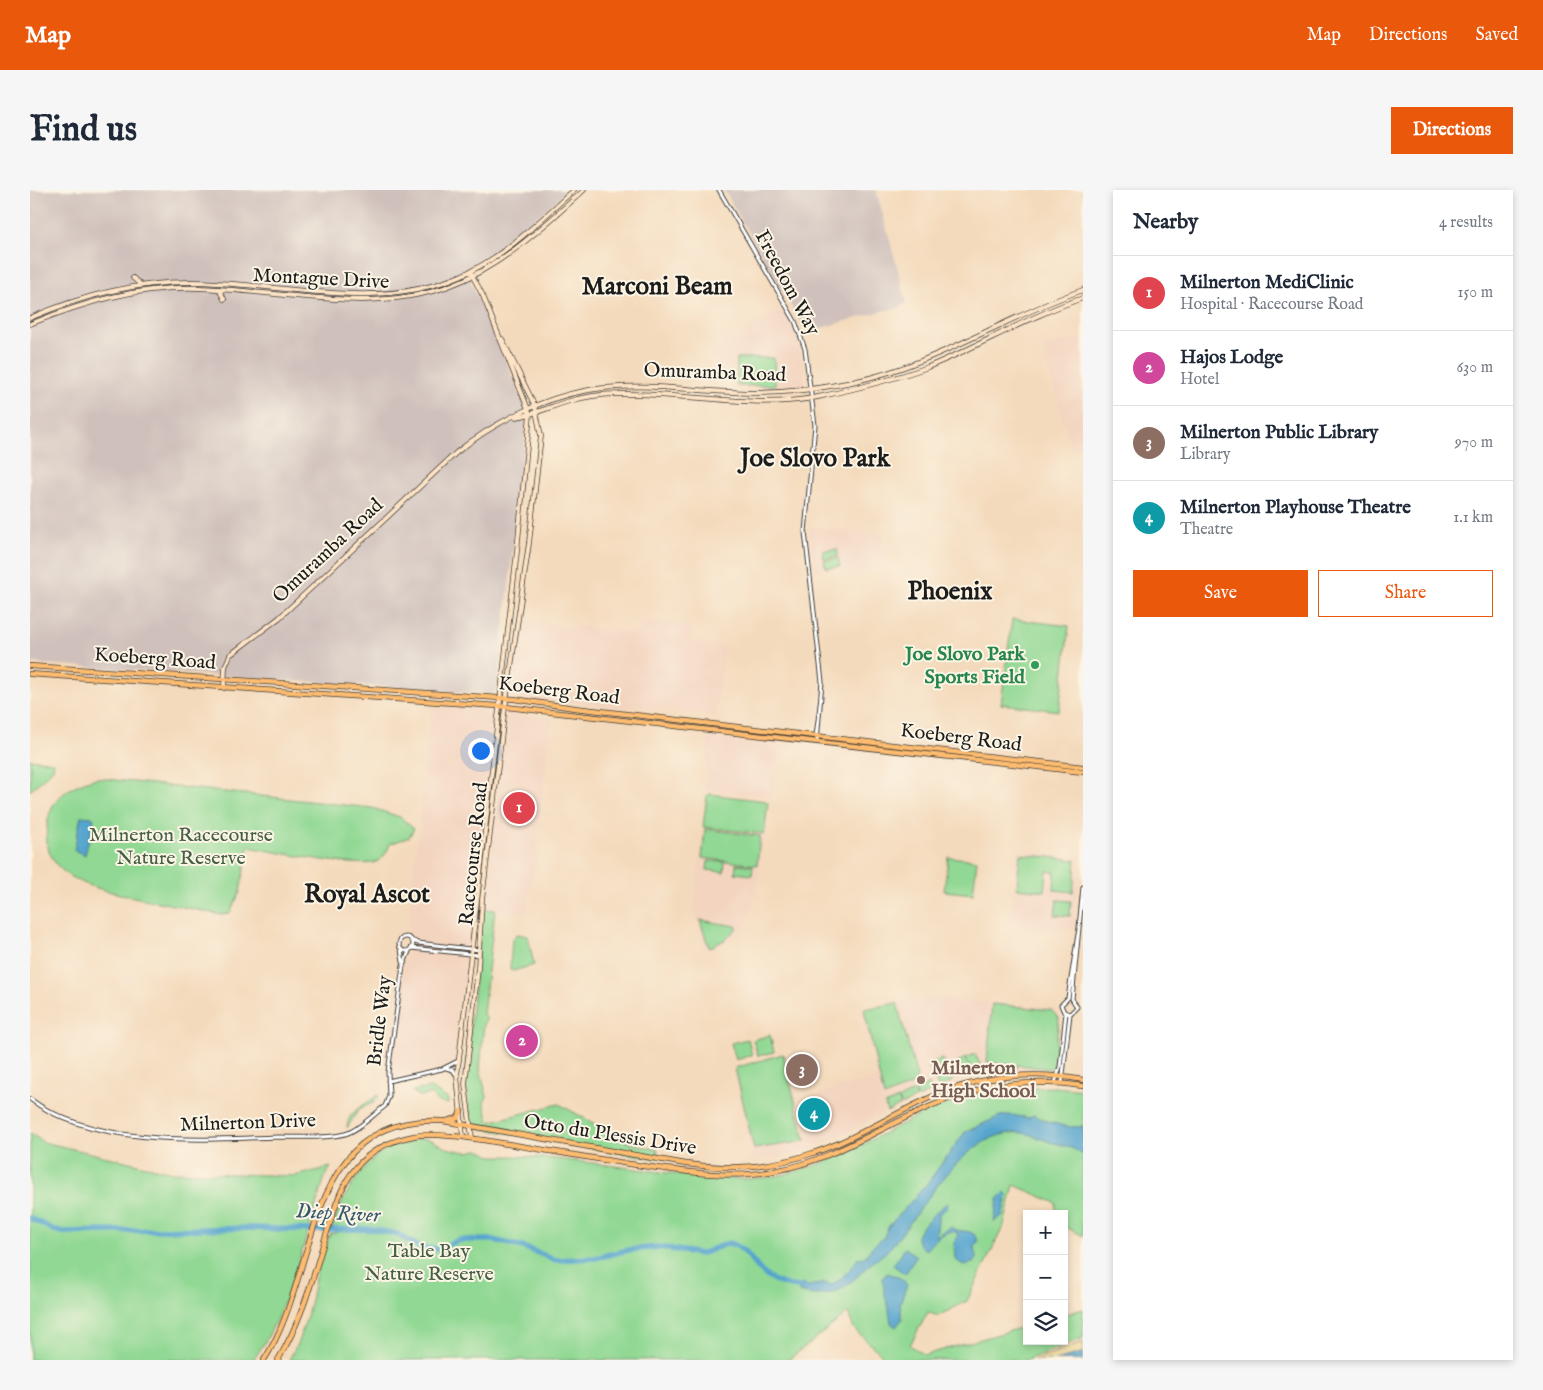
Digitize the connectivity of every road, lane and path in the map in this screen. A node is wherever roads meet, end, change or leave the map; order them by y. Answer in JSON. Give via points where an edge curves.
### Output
{"nodes":[{"id":1,"x":574,"y":190,"type":"edge"},
{"id":2,"x":584,"y":190,"type":"edge"},
{"id":3,"x":719,"y":190,"type":"edge"},
{"id":4,"x":470,"y":271,"type":"junction"},
{"id":5,"x":472,"y":276,"type":"junction"},
{"id":6,"x":133,"y":278,"type":"dead end"},
{"id":7,"x":142,"y":286,"type":"junction"},
{"id":8,"x":219,"y":289,"type":"junction"},
{"id":9,"x":1083,"y":290,"type":"edge"},
{"id":10,"x":1083,"y":298,"type":"edge"},
{"id":11,"x":224,"y":299,"type":"dead end"},
{"id":12,"x":491,"y":315,"type":"junction"},
{"id":13,"x":30,"y":318,"type":"edge"},
{"id":14,"x":30,"y":324,"type":"edge"},
{"id":15,"x":809,"y":390,"type":"junction"},
{"id":16,"x":811,"y":398,"type":"junction"},
{"id":17,"x":535,"y":406,"type":"junction"},
{"id":18,"x":529,"y":412,"type":"junction"},
{"id":19,"x":537,"y":412,"type":"junction"},
{"id":20,"x":30,"y":666,"type":"edge"},
{"id":21,"x":30,"y":674,"type":"edge"},
{"id":22,"x":224,"y":678,"type":"junction"},
{"id":23,"x":224,"y":688,"type":"junction"},
{"id":24,"x":499,"y":698,"type":"junction"},
{"id":25,"x":506,"y":698,"type":"junction"},
{"id":26,"x":498,"y":706,"type":"junction"},
{"id":27,"x":505,"y":706,"type":"junction"},
{"id":28,"x":816,"y":739,"type":"junction"},
{"id":29,"x":1083,"y":767,"type":"edge"},
{"id":30,"x":1083,"y":772,"type":"edge"},
{"id":31,"x":1083,"y":887,"type":"edge"},
{"id":32,"x":411,"y":940,"type":"junction"},
{"id":33,"x":471,"y":948,"type":"junction"},
{"id":34,"x":402,"y":949,"type":"junction"},
{"id":35,"x":410,"y":949,"type":"junction"},
{"id":36,"x":480,"y":950,"type":"junction"},
{"id":37,"x":470,"y":954,"type":"junction"},
{"id":38,"x":479,"y":955,"type":"junction"},
{"id":39,"x":403,"y":966,"type":"junction"},
{"id":40,"x":1070,"y":998,"type":"junction"},
{"id":41,"x":1068,"y":1013,"type":"junction"},
{"id":42,"x":1064,"y":1052,"type":"junction"},
{"id":43,"x":458,"y":1061,"type":"junction"},
{"id":44,"x":442,"y":1069,"type":"junction"},
{"id":45,"x":456,"y":1076,"type":"junction"},
{"id":46,"x":1056,"y":1076,"type":"junction"},
{"id":47,"x":1063,"y":1076,"type":"junction"},
{"id":48,"x":1083,"y":1080,"type":"edge"},
{"id":49,"x":388,"y":1081,"type":"junction"},
{"id":50,"x":1055,"y":1083,"type":"junction"},
{"id":51,"x":1062,"y":1083,"type":"junction"},
{"id":52,"x":1083,"y":1086,"type":"edge"},
{"id":53,"x":30,"y":1099,"type":"edge"},
{"id":54,"x":461,"y":1111,"type":"junction"},
{"id":55,"x":443,"y":1121,"type":"junction"},
{"id":56,"x":463,"y":1125,"type":"junction"},
{"id":57,"x":472,"y":1127,"type":"junction"},
{"id":58,"x":463,"y":1137,"type":"junction"},
{"id":59,"x":472,"y":1138,"type":"junction"},
{"id":60,"x":264,"y":1360,"type":"edge"},
{"id":61,"x":278,"y":1360,"type":"edge"}],
"edges":[{"from":1,"to":4,"type":"main road","name":"Montague Drive","via":[[513,243]]},
{"from":2,"to":5,"type":"main road","name":"Montague Drive","via":[[506,256]]},
{"from":3,"to":15,"type":"street","name":"Freedom Way","via":[[797,325],[805,349]]},
{"from":4,"to":5,"type":"main road","name":"Racecourse Road"},
{"from":4,"to":7,"type":"main road","name":"Montague Drive","via":[[431,286],[388,294],[192,282]]},
{"from":5,"to":8,"type":"main road","name":"Montague Drive","via":[[423,294],[375,300]]},
{"from":5,"to":12,"type":"main road","name":"Racecourse Road"},
{"from":6,"to":7,"type":"main road"},
{"from":7,"to":13,"type":"main road","name":"Montague Drive","via":[[88,296]]},
{"from":8,"to":11,"type":"main road"},
{"from":8,"to":14,"type":"main road","name":"Montague Drive","via":[[169,288],[121,294],[79,305]]},
{"from":9,"to":15,"type":"main road","name":"Omuramba Road","via":[[1049,302],[910,366],[859,381]]},
{"from":10,"to":16,"type":"main road","name":"Omuramba Road","via":[[1028,319],[921,369],[872,385]]},
{"from":12,"to":17,"type":"main road","name":"Racecourse Road"},
{"from":12,"to":18,"type":"main road","name":"Racecourse Road"},
{"from":15,"to":16,"type":"street","name":"Freedom Way"},
{"from":15,"to":17,"type":"main road","name":"Omuramba Road","via":[[734,393],[655,386],[610,387],[576,393]]},
{"from":16,"to":19,"type":"main road","name":"Omuramba Road","via":[[748,400],[618,394],[579,399]]},
{"from":16,"to":28,"type":"street","name":"Freedom Way","via":[[815,431],[805,532],[822,682]]},
{"from":17,"to":18,"type":"main road","name":"Omuramba Road"},
{"from":17,"to":19,"type":"main road","name":"Racecourse Road"},
{"from":18,"to":19,"type":"main road","name":"Omuramba Road"},
{"from":18,"to":22,"type":"main road","name":"Omuramba Road","via":[[480,435],[457,452],[279,618],[255,639],[234,650],[226,662]]},
{"from":18,"to":24,"type":"main road","name":"Racecourse Road","via":[[517,551]]},
{"from":19,"to":25,"type":"main road","name":"Racecourse Road","via":[[540,450]]},
{"from":20,"to":22,"type":"main road","name":"Koeberg Road"},
{"from":21,"to":23,"type":"main road","name":"Koeberg Road"},
{"from":22,"to":23,"type":"main road","name":"Omuramba Road"},
{"from":22,"to":24,"type":"main road","name":"Koeberg Road"},
{"from":23,"to":26,"type":"main road","name":"Koeberg Road"},
{"from":24,"to":25,"type":"main road","name":"Koeberg Road"},
{"from":24,"to":26,"type":"main road","name":"Racecourse Road"},
{"from":25,"to":27,"type":"main road","name":"Racecourse Road"},
{"from":25,"to":28,"type":"main road","name":"Koeberg Road"},
{"from":26,"to":27,"type":"main road","name":"Koeberg Road"},
{"from":26,"to":33,"type":"main road","name":"Racecourse Road"},
{"from":27,"to":28,"type":"main road","name":"Koeberg Road"},
{"from":27,"to":36,"type":"main road","name":"Racecourse Road","via":[[482,900]]},
{"from":28,"to":29,"type":"main road","name":"Koeberg Road"},
{"from":28,"to":30,"type":"main road","name":"Koeberg Road"},
{"from":31,"to":40,"type":"street"},
{"from":32,"to":33,"type":"street"},
{"from":32,"to":34,"type":"street","via":[[401,939]]},
{"from":32,"to":35,"type":"street"},
{"from":33,"to":36,"type":"street"},
{"from":33,"to":37,"type":"main road","name":"Racecourse Road"},
{"from":34,"to":35,"type":"street"},
{"from":34,"to":39,"type":"street","name":"Bridle Way"},
{"from":35,"to":37,"type":"street"},
{"from":35,"to":39,"type":"street","name":"Bridle Way"},
{"from":36,"to":38,"type":"main road","name":"Racecourse Road"},
{"from":37,"to":38,"type":"street"},
{"from":37,"to":43,"type":"main road","name":"Racecourse Road"},
{"from":38,"to":57,"type":"main road","name":"Racecourse Road","via":[[465,1084]]},
{"from":39,"to":49,"type":"street","name":"Bridle Way"},
{"from":40,"to":41,"type":"street","via":[[1062,1005]]},
{"from":40,"to":41,"type":"street","via":[[1077,1007]]},
{"from":41,"to":42,"type":"street"},
{"from":42,"to":46,"type":"street"},
{"from":42,"to":47,"type":"street"},
{"from":43,"to":44,"type":"street"},
{"from":43,"to":45,"type":"main road","name":"Racecourse Road"},
{"from":44,"to":45,"type":"street","via":[[450,1069]]},
{"from":44,"to":49,"type":"street"},
{"from":45,"to":54,"type":"main road","name":"Racecourse Road"},
{"from":46,"to":47,"type":"main road","name":"Otto du Plessis Drive"},
{"from":46,"to":50,"type":"street"},
{"from":46,"to":57,"type":"main road","name":"Otto du Plessis Drive","via":[[1009,1077],[964,1085],[927,1099],[821,1150],[782,1162],[748,1167],[686,1164]]},
{"from":47,"to":48,"type":"main road","name":"Otto du Plessis Drive"},
{"from":47,"to":51,"type":"street"},
{"from":49,"to":53,"type":"street","name":"Milnerton Drive","via":[[389,1096],[385,1106],[351,1131],[338,1135],[176,1141],[69,1122]]},
{"from":50,"to":51,"type":"main road","name":"Otto du Plessis Drive"},
{"from":50,"to":59,"type":"main road","name":"Otto du Plessis Drive","via":[[995,1087],[960,1095],[930,1106],[825,1157],[782,1170],[752,1174],[702,1174]]},
{"from":51,"to":52,"type":"main road","name":"Otto du Plessis Drive"},
{"from":54,"to":55,"type":"main road","via":[[457,1118]]},
{"from":54,"to":56,"type":"main road","name":"Racecourse Road"},
{"from":55,"to":56,"type":"main road","name":"Otto du Plessis Drive"},
{"from":55,"to":60,"type":"main road","name":"Otto du Plessis Drive","via":[[412,1122],[382,1131],[351,1152],[338,1170],[320,1211],[280,1333]]},
{"from":56,"to":57,"type":"main road","name":"Otto du Plessis Drive"},
{"from":56,"to":58,"type":"main road","name":"Racecourse Road"},
{"from":57,"to":59,"type":"main road","name":"Racecourse Road"},
{"from":58,"to":59,"type":"main road","name":"Otto du Plessis Drive"},
{"from":58,"to":61,"type":"main road","name":"Otto du Plessis Drive","via":[[415,1136],[376,1150],[348,1178],[334,1210],[297,1323]]}]}
